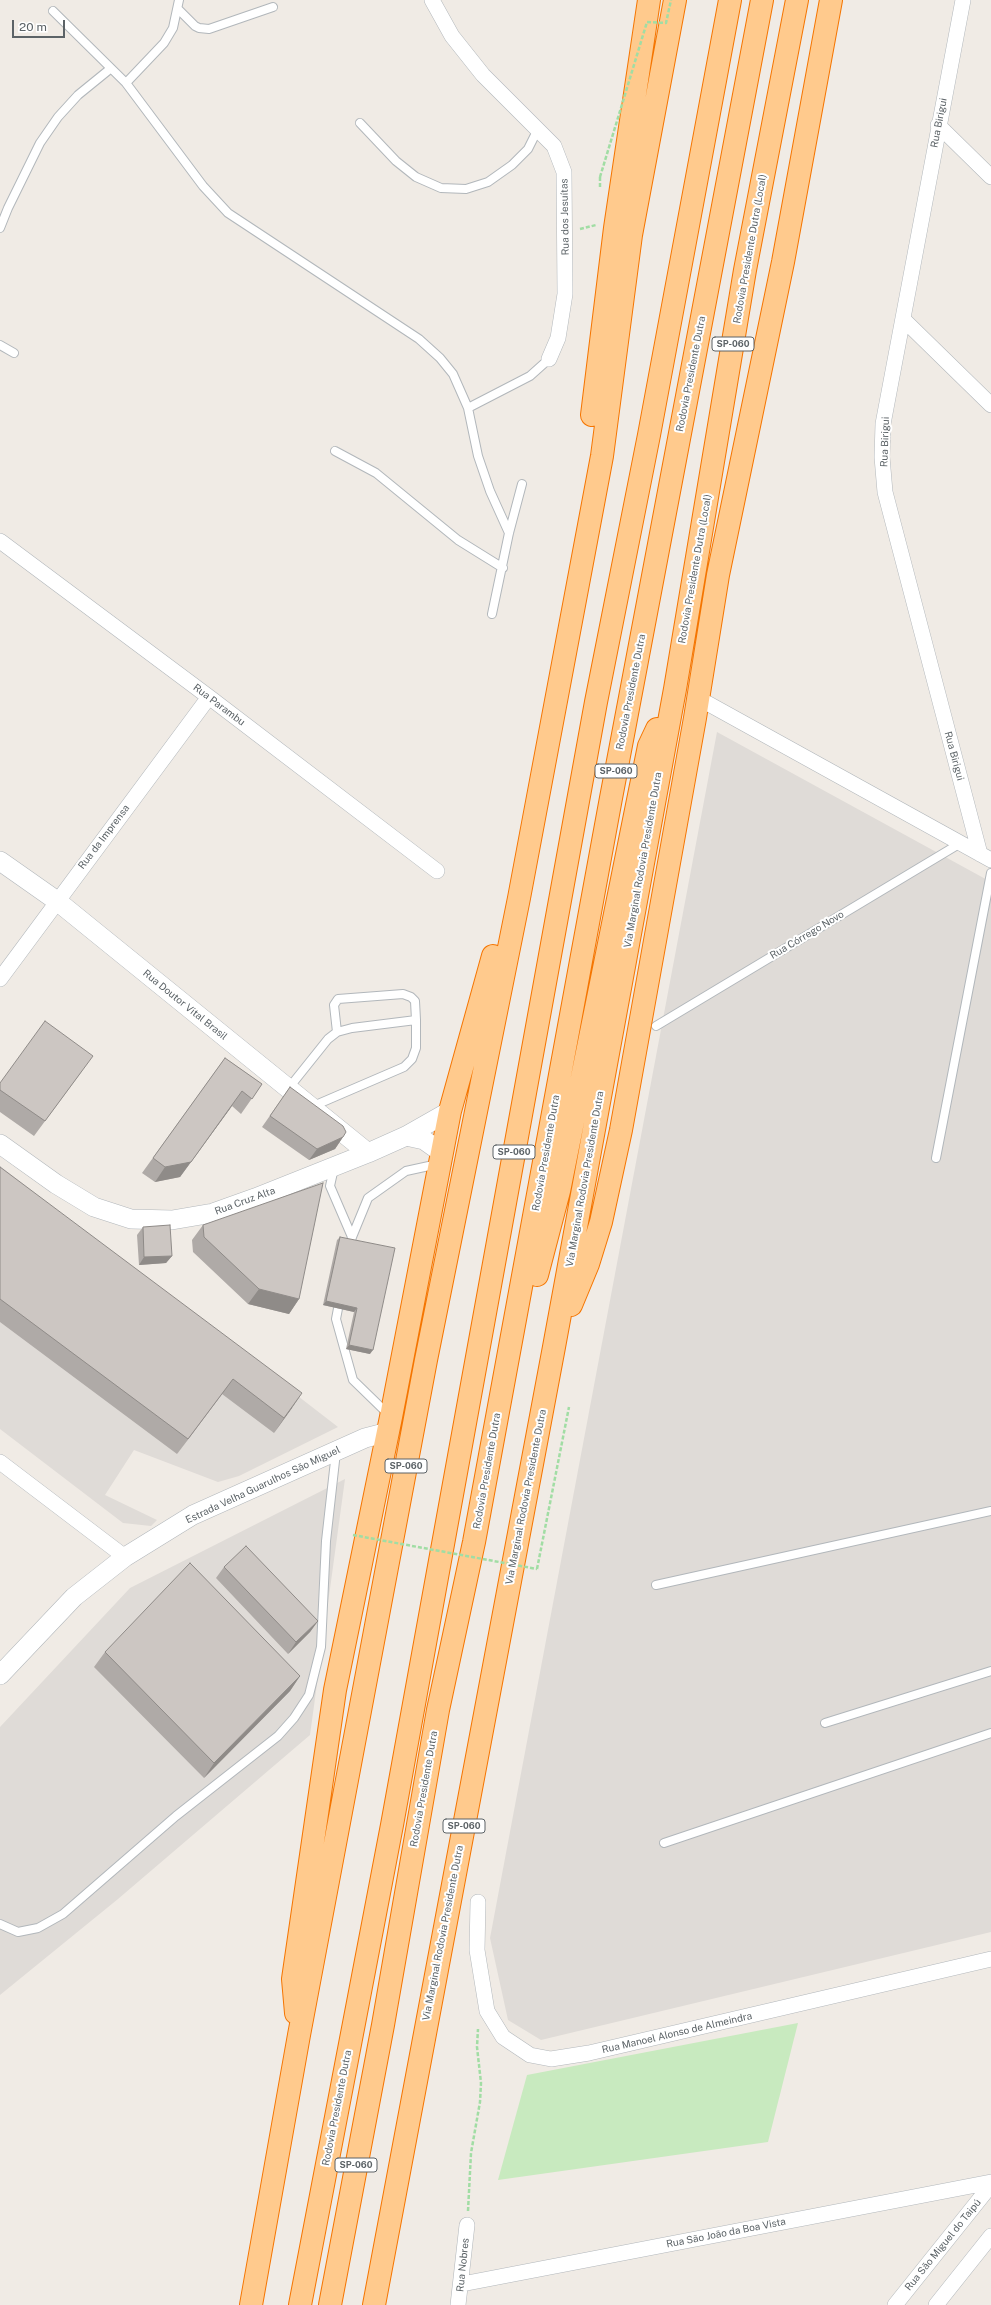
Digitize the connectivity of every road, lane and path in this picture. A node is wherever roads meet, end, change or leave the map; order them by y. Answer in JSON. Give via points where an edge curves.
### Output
{"nodes":[{"id":1,"x":178,"y":0,"type":"edge"},
{"id":2,"x":432,"y":0,"type":"edge"},
{"id":3,"x":649,"y":0,"type":"edge"},
{"id":4,"x":670,"y":0,"type":"edge"},
{"id":5,"x":675,"y":0,"type":"edge"},
{"id":6,"x":730,"y":0,"type":"edge"},
{"id":7,"x":762,"y":0,"type":"edge"},
{"id":8,"x":797,"y":0,"type":"edge"},
{"id":9,"x":831,"y":0,"type":"edge"},
{"id":10,"x":963,"y":0,"type":"edge"},
{"id":11,"x":273,"y":7,"type":"dead end"},
{"id":12,"x":178,"y":10,"type":"junction"},
{"id":13,"x":53,"y":11,"type":"dead end"},
{"id":14,"x":110,"y":69,"type":"junction"},
{"id":15,"x":126,"y":83,"type":"junction"},
{"id":16,"x":360,"y":123,"type":"dead end"},
{"id":17,"x":938,"y":125,"type":"junction"},
{"id":18,"x":538,"y":129,"type":"junction"},
{"id":19,"x":991,"y":177,"type":"edge"},
{"id":20,"x":599,"y":191,"type":"dead end"},
{"id":21,"x":596,"y":219,"type":"dead end"},
{"id":22,"x":0,"y":228,"type":"edge"},
{"id":23,"x":566,"y":231,"type":"junction"},
{"id":24,"x":903,"y":319,"type":"junction"},
{"id":25,"x":0,"y":345,"type":"edge"},
{"id":26,"x":14,"y":353,"type":"dead end"},
{"id":27,"x":549,"y":360,"type":"joint"},
{"id":28,"x":991,"y":406,"type":"edge"},
{"id":29,"x":468,"y":408,"type":"junction"},
{"id":30,"x":335,"y":451,"type":"dead end"},
{"id":31,"x":602,"y":456,"type":"junction"},
{"id":32,"x":522,"y":484,"type":"dead end"},
{"id":33,"x":509,"y":533,"type":"junction"},
{"id":34,"x":0,"y":541,"type":"edge"},
{"id":35,"x":503,"y":568,"type":"junction"},
{"id":36,"x":492,"y":614,"type":"dead end"},
{"id":37,"x":675,"y":689,"type":"junction"},
{"id":38,"x":209,"y":696,"type":"junction"},
{"id":39,"x":707,"y":704,"type":"dead end"},
{"id":40,"x":958,"y":844,"type":"junction"},
{"id":41,"x":986,"y":857,"type":"edge"},
{"id":42,"x":0,"y":861,"type":"edge"},
{"id":43,"x":437,"y":872,"type":"dead end"},
{"id":44,"x":991,"y":872,"type":"edge"},
{"id":45,"x":519,"y":898,"type":"junction"},
{"id":46,"x":57,"y":901,"type":"junction"},
{"id":47,"x":0,"y":978,"type":"edge"},
{"id":48,"x":416,"y":1020,"type":"junction"},
{"id":49,"x":656,"y":1026,"type":"dead end"},
{"id":50,"x":337,"y":1032,"type":"junction"},
{"id":51,"x":288,"y":1089,"type":"junction"},
{"id":52,"x":310,"y":1107,"type":"junction"},
{"id":53,"x":450,"y":1111,"type":"junction"},
{"id":54,"x":406,"y":1136,"type":"junction"},
{"id":55,"x":0,"y":1144,"type":"edge"},
{"id":56,"x":368,"y":1153,"type":"junction"},
{"id":57,"x":440,"y":1158,"type":"junction"},
{"id":58,"x":936,"y":1158,"type":"dead end"},
{"id":59,"x":334,"y":1166,"type":"junction"},
{"id":60,"x":352,"y":1237,"type":"junction"},
{"id":61,"x":347,"y":1259,"type":"edge"},
{"id":62,"x":342,"y":1289,"type":"edge"},
{"id":63,"x":554,"y":1347,"type":"junction"},
{"id":64,"x":569,"y":1406,"type":"dead end"},
{"id":65,"x":389,"y":1424,"type":"junction"},
{"id":66,"x":336,"y":1452,"type":"junction"},
{"id":67,"x":0,"y":1462,"type":"edge"},
{"id":68,"x":991,"y":1511,"type":"edge"},
{"id":69,"x":353,"y":1535,"type":"dead end"},
{"id":70,"x":474,"y":1542,"type":"junction"},
{"id":71,"x":125,"y":1558,"type":"junction"},
{"id":72,"x":656,"y":1585,"type":"dead end"},
{"id":73,"x":991,"y":1671,"type":"edge"},
{"id":74,"x":0,"y":1675,"type":"edge"},
{"id":75,"x":826,"y":1723,"type":"dead end"},
{"id":76,"x":991,"y":1733,"type":"edge"},
{"id":77,"x":664,"y":1843,"type":"dead end"},
{"id":78,"x":478,"y":1902,"type":"dead end"},
{"id":79,"x":0,"y":1924,"type":"edge"},
{"id":80,"x":991,"y":1959,"type":"edge"},
{"id":81,"x":478,"y":2023,"type":"dead end"},
{"id":82,"x":299,"y":2035,"type":"junction"},
{"id":83,"x":991,"y":2183,"type":"edge"},
{"id":84,"x":468,"y":2225,"type":"joint"},
{"id":85,"x":991,"y":2236,"type":"edge"},
{"id":86,"x":462,"y":2284,"type":"junction"},
{"id":87,"x":251,"y":2305,"type":"edge"},
{"id":88,"x":300,"y":2305,"type":"edge"},
{"id":89,"x":330,"y":2305,"type":"edge"},
{"id":90,"x":374,"y":2305,"type":"edge"},
{"id":91,"x":458,"y":2305,"type":"edge"},
{"id":92,"x":895,"y":2305,"type":"edge"},
{"id":93,"x":936,"y":2305,"type":"edge"}],
"edges":[{"from":1,"to":12,"type":"lane"},
{"from":2,"to":18,"type":"street","name":"Rua dos Jesuítas","via":[[452,36],[474,64]]},
{"from":3,"to":31,"type":"highway","via":[[615,228],[591,422]]},
{"from":4,"to":20,"type":"path","bridge":true,"via":[[666,23],[647,22],[600,177]]},
{"from":5,"to":31,"type":"highway","number":"SP-060","via":[[631,235]]},
{"from":6,"to":88,"type":"highway","name":"Rodovia Presidente Dutra","number":"SP-060","via":[[651,428],[596,702],[392,1825]]},
{"from":7,"to":70,"type":"highway","name":"Rodovia Presidente Dutra","number":"SP-060","via":[[612,790]]},
{"from":8,"to":37,"type":"highway","name":"Rodovia Presidente Dutra (Local)","number":"SP-060","via":[[745,270]]},
{"from":9,"to":63,"type":"highway","via":[[783,262],[718,575],[621,1130],[594,1243]]},
{"from":10,"to":17,"type":"street","name":"Rua Birigui"},
{"from":11,"to":12,"type":"lane","via":[[209,29],[195,26]]},
{"from":12,"to":15,"type":"lane","via":[[173,28],[164,43]]},
{"from":13,"to":14,"type":"lane"},
{"from":14,"to":15,"type":"lane"},
{"from":14,"to":22,"type":"lane","via":[[78,94],[40,143]]},
{"from":15,"to":29,"type":"lane","via":[[203,186],[228,213],[419,339],[453,374]]},
{"from":16,"to":18,"type":"lane","via":[[396,161],[416,177],[441,188],[466,189],[488,182],[512,165],[528,149]]},
{"from":17,"to":19,"type":"street"},
{"from":17,"to":24,"type":"street","name":"Rua Birigui"},
{"from":18,"to":23,"type":"street","name":"Rua dos Jesuítas","via":[[554,146],[564,172]]},
{"from":21,"to":23,"type":"path","via":[[596,226]]},
{"from":23,"to":27,"type":"street","name":"Rua dos Jesuítas","via":[[566,294],[558,338]]},
{"from":24,"to":28,"type":"street"},
{"from":24,"to":41,"type":"street","name":"Rua Birigui","via":[[884,424],[882,457],[885,492]]},
{"from":25,"to":26,"type":"lane"},
{"from":27,"to":29,"type":"lane","via":[[530,376]]},
{"from":29,"to":33,"type":"lane","via":[[478,456]]},
{"from":30,"to":35,"type":"lane","via":[[376,473],[458,540]]},
{"from":31,"to":45,"type":"highway","number":"SP-060"},
{"from":32,"to":33,"type":"lane"},
{"from":33,"to":35,"type":"lane"},
{"from":34,"to":38,"type":"street","name":"Rua Parambu"},
{"from":35,"to":36,"type":"lane"},
{"from":37,"to":63,"type":"highway","name":"Via Marginal Rodovia Presidente Dutra","number":"SP-060"},
{"from":37,"to":70,"type":"highway","via":[[649,746],[559,1191],[534,1286],[492,1494]]},
{"from":38,"to":43,"type":"street","name":"Rua Parambu"},
{"from":38,"to":46,"type":"street","name":"Rua da Imprensa"},
{"from":39,"to":40,"type":"street"},
{"from":40,"to":41,"type":"street"},
{"from":40,"to":49,"type":"lane","name":"Rua Córrego Novo"},
{"from":42,"to":46,"type":"street","name":"Rua Doutor Vital Brasil"},
{"from":44,"to":58,"type":"lane"},
{"from":45,"to":53,"type":"highway","via":[[504,916]]},
{"from":45,"to":82,"type":"highway","number":"SP-060","via":[[428,1352]]},
{"from":46,"to":47,"type":"street","name":"Rua da Imprensa"},
{"from":46,"to":51,"type":"street","name":"Rua Doutor Vital Brasil"},
{"from":48,"to":50,"type":"lane"},
{"from":48,"to":50,"type":"lane","via":[[415,1001],[403,994],[338,999],[334,1005]]},
{"from":48,"to":52,"type":"lane","via":[[416,1048],[412,1059],[404,1068]]},
{"from":50,"to":51,"type":"lane","via":[[328,1039]]},
{"from":51,"to":52,"type":"street","name":"Rua Doutor Vital Brasil"},
{"from":52,"to":56,"type":"street","name":"Rua Doutor Vital Brasil"},
{"from":53,"to":54,"type":"street","name":"Rua Cruz Alta"},
{"from":53,"to":57,"type":"highway"},
{"from":54,"to":56,"type":"street","name":"Rua Cruz Alta"},
{"from":54,"to":57,"type":"street","via":[[424,1140]]},
{"from":55,"to":59,"type":"street","name":"Rua Cruz Alta","via":[[56,1184],[94,1207],[131,1219],[172,1220],[213,1213]]},
{"from":56,"to":59,"type":"street","name":"Rua Cruz Alta"},
{"from":57,"to":60,"type":"lane","via":[[406,1171],[368,1198]]},
{"from":57,"to":65,"type":"highway"},
{"from":59,"to":60,"type":"lane","via":[[330,1186]]},
{"from":60,"to":61,"type":"lane"},
{"from":62,"to":65,"type":"lane","via":[[336,1319],[353,1380]]},
{"from":63,"to":90,"type":"highway","name":"Via Marginal Rodovia Presidente Dutra","number":"SP-060"},
{"from":64,"to":69,"type":"path","bridge":true,"via":[[537,1568]]},
{"from":65,"to":66,"type":"street","name":"Estrada Velha Guarulhos São Miguel"},
{"from":65,"to":82,"type":"highway","via":[[335,1690],[302,1908],[293,1978]]},
{"from":66,"to":71,"type":"street","name":"Estrada Velha Guarulhos São Miguel","via":[[193,1515]]},
{"from":66,"to":79,"type":"lane","via":[[326,1541],[321,1647],[309,1694],[294,1718],[278,1736],[176,1816],[63,1914],[38,1928],[18,1932]]},
{"from":67,"to":71,"type":"street"},
{"from":68,"to":72,"type":"lane"},
{"from":70,"to":89,"type":"highway","name":"Rodovia Presidente Dutra","number":"SP-060","via":[[438,1710],[383,2025]]},
{"from":71,"to":74,"type":"street","name":"Estrada Velha Guarulhos São Miguel","via":[[74,1597]]},
{"from":73,"to":75,"type":"lane"},
{"from":76,"to":77,"type":"lane"},
{"from":78,"to":80,"type":"street","name":"Rua Manoel Alonso de Almeindra","via":[[477,1950],[487,2011],[503,2038],[530,2055],[551,2059],[588,2053]]},
{"from":81,"to":84,"type":"path","via":[[480,2090],[471,2153]]},
{"from":82,"to":87,"type":"highway","number":"SP-060"},
{"from":83,"to":86,"type":"street","name":"Rua São João da Boa Vista"},
{"from":83,"to":92,"type":"street","name":"Rua São Miguel do Taipú"},
{"from":84,"to":86,"type":"street","name":"Rua Nobres"},
{"from":85,"to":93,"type":"street"},
{"from":86,"to":91,"type":"street","name":"Rua Nobres"}]}
